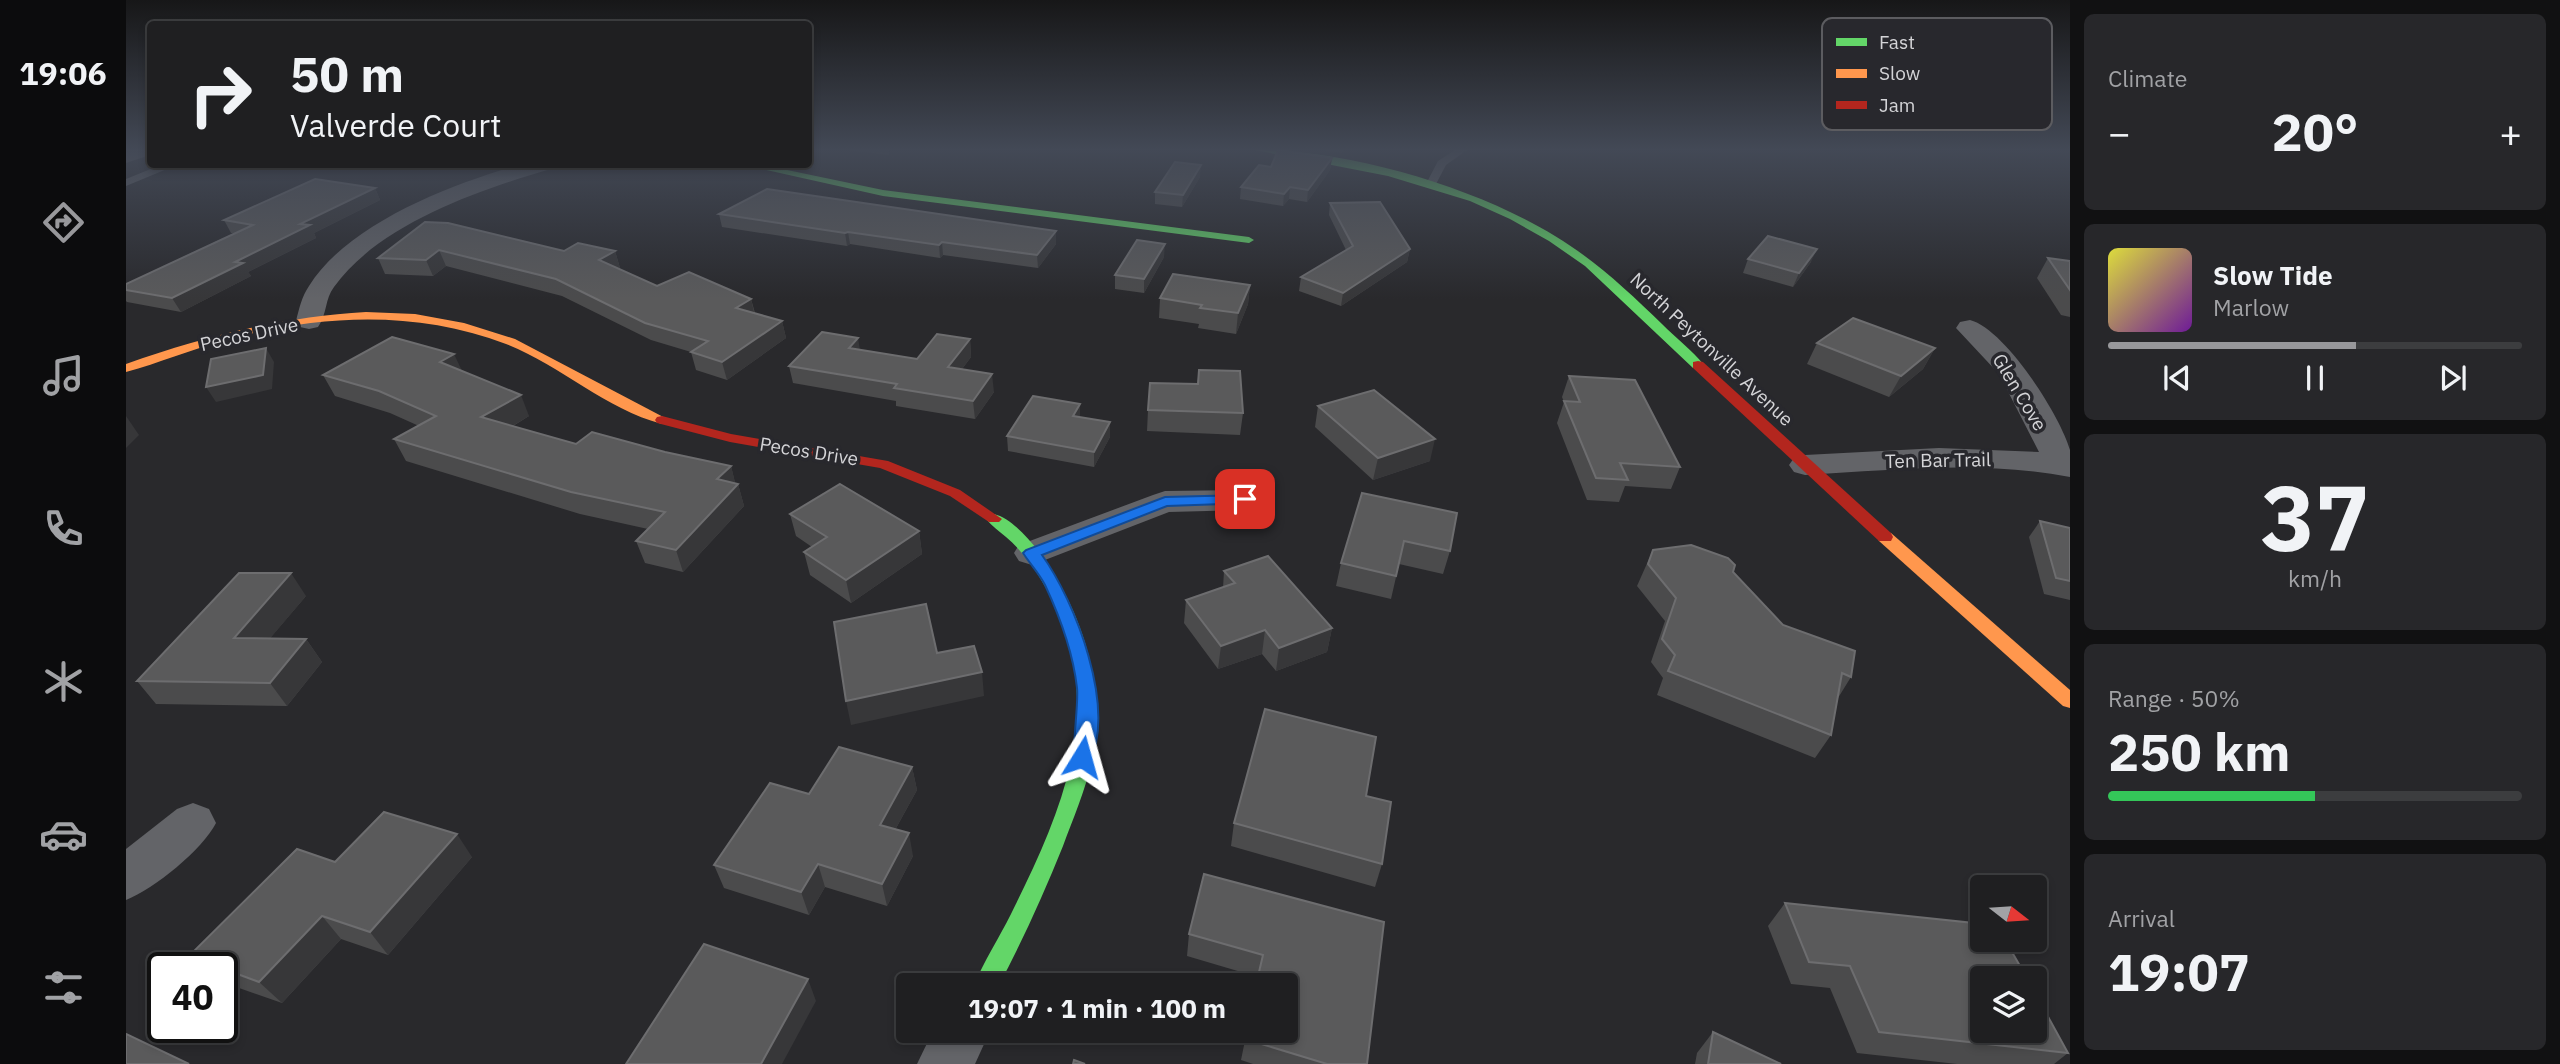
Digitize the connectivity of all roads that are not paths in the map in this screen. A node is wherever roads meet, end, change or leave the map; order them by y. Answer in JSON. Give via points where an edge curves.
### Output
{"nodes":[{"id":1,"x":439,"y":200,"type":"edge"},
{"id":2,"x":935,"y":200,"type":"edge"},
{"id":3,"x":1478,"y":200,"type":"edge"},
{"id":4,"x":1249,"y":240,"type":"dead end"},
{"id":5,"x":309,"y":321,"type":"junction"},
{"id":6,"x":1970,"y":328,"type":"dead end"},
{"id":7,"x":126,"y":368,"type":"edge"},
{"id":8,"x":1805,"y":465,"type":"junction"},
{"id":9,"x":2066,"y":466,"type":"edge"},
{"id":10,"x":1245,"y":499,"type":"dead end"},
{"id":11,"x":1031,"y":553,"type":"junction"},
{"id":12,"x":2070,"y":701,"type":"edge"},
{"id":13,"x":194,"y":823,"type":"dead end"},
{"id":14,"x":126,"y":878,"type":"edge"},
{"id":15,"x":992,"y":973,"type":"edge"},
{"id":16,"x":956,"y":1043,"type":"edge"},
{"id":17,"x":945,"y":1064,"type":"edge"}],
"edges":[{"from":1,"to":5,"type":"street","via":[[369,240],[323,283]]},
{"from":2,"to":4,"type":"street"},
{"from":3,"to":8,"type":"street","name":"North Peytonville Avenue","via":[[1589,264]]},
{"from":5,"to":7,"type":"street","name":"Pecos Drive","via":[[243,332]]},
{"from":5,"to":11,"type":"street","name":"Pecos Drive","via":[[388,316],[474,326],[641,413],[758,443],[880,463],[916,476],[1004,524]]},
{"from":6,"to":9,"type":"street","name":"Glen Cove","via":[[1989,340],[2015,376]]},
{"from":8,"to":9,"type":"street","name":"Ten Bar Trail","via":[[1956,457]]},
{"from":8,"to":12,"type":"street","name":"North Peytonville Avenue"},
{"from":10,"to":11,"type":"street","via":[[1165,502]]},
{"from":11,"to":15,"type":"street","name":"Pecos Drive","via":[[1052,581],[1079,648],[1087,690],[1087,733],[1077,781],[1030,902]]},
{"from":13,"to":14,"type":"street"},
{"from":16,"to":17,"type":"street"}]}
